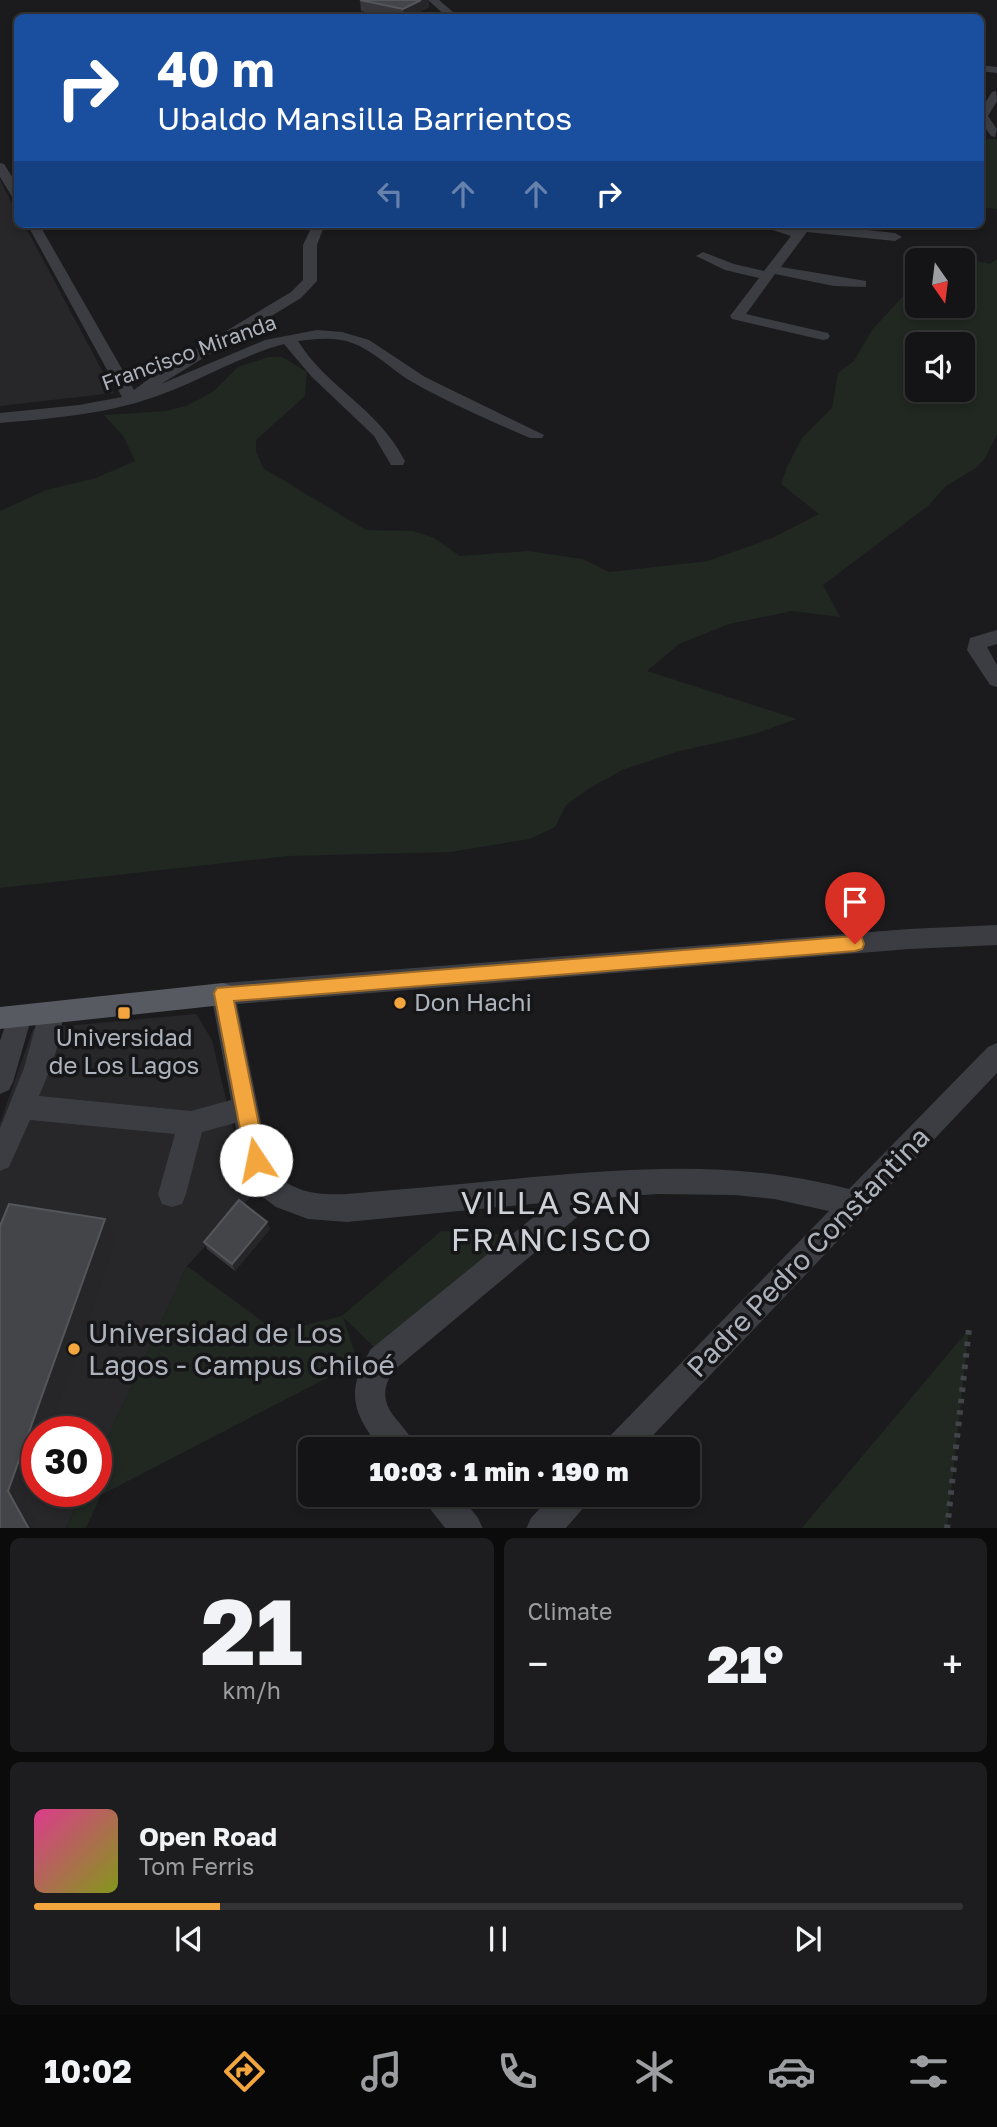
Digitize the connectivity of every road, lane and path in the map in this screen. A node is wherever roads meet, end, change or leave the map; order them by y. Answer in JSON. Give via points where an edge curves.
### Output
{"nodes":[{"id":1,"x":433,"y":0,"type":"edge"},
{"id":2,"x":450,"y":14,"type":"edge"},
{"id":3,"x":996,"y":94,"type":"edge"},
{"id":4,"x":984,"y":113,"type":"edge"},
{"id":5,"x":984,"y":119,"type":"edge"},
{"id":6,"x":996,"y":134,"type":"edge"},
{"id":7,"x":0,"y":167,"type":"edge"},
{"id":8,"x":14,"y":190,"type":"edge"},
{"id":9,"x":35,"y":228,"type":"edge"},
{"id":10,"x":317,"y":228,"type":"edge"},
{"id":11,"x":803,"y":229,"type":"edge"},
{"id":12,"x":895,"y":237,"type":"dead end"},
{"id":13,"x":703,"y":256,"type":"dead end"},
{"id":14,"x":771,"y":273,"type":"junction"},
{"id":15,"x":861,"y":284,"type":"dead end"},
{"id":16,"x":823,"y":336,"type":"dead end"},
{"id":17,"x":289,"y":338,"type":"junction"},
{"id":18,"x":131,"y":399,"type":"junction"},
{"id":19,"x":0,"y":418,"type":"edge"},
{"id":20,"x":536,"y":435,"type":"dead end"},
{"id":21,"x":397,"y":461,"type":"dead end"},
{"id":22,"x":997,"y":637,"type":"edge"},
{"id":23,"x":997,"y":680,"type":"edge"},
{"id":24,"x":997,"y":935,"type":"edge"},
{"id":25,"x":223,"y":993,"type":"junction"},
{"id":26,"x":51,"y":1013,"type":"junction"},
{"id":27,"x":10,"y":1017,"type":"edge"},
{"id":28,"x":997,"y":1055,"type":"edge"},
{"id":29,"x":0,"y":1082,"type":"edge"},
{"id":30,"x":22,"y":1107,"type":"junction"},
{"id":31,"x":246,"y":1108,"type":"junction"},
{"id":32,"x":191,"y":1123,"type":"junction"},
{"id":33,"x":0,"y":1158,"type":"edge"},
{"id":34,"x":595,"y":1184,"type":"junction"},
{"id":35,"x":172,"y":1194,"type":"dead end"},
{"id":36,"x":853,"y":1204,"type":"junction"},
{"id":37,"x":968,"y":1329,"type":"dead end"},
{"id":38,"x":391,"y":1437,"type":"edge"},
{"id":39,"x":630,"y":1437,"type":"edge"},
{"id":40,"x":449,"y":1507,"type":"edge"},
{"id":41,"x":562,"y":1507,"type":"edge"},
{"id":42,"x":467,"y":1528,"type":"edge"},
{"id":43,"x":542,"y":1528,"type":"edge"},
{"id":44,"x":947,"y":1528,"type":"edge"}],
"edges":[{"from":1,"to":2,"type":"street"},
{"from":3,"to":4,"type":"street"},
{"from":5,"to":6,"type":"street"},
{"from":7,"to":8,"type":"street"},
{"from":9,"to":18,"type":"street"},
{"from":10,"to":18,"type":"street","via":[[310,245],[310,281],[296,295]]},
{"from":11,"to":12,"type":"street"},
{"from":11,"to":14,"type":"street"},
{"from":13,"to":14,"type":"street","via":[[730,267]]},
{"from":14,"to":15,"type":"street"},
{"from":14,"to":16,"type":"street","via":[[737,316]]},
{"from":17,"to":18,"type":"street","name":"Francisco Miranda"},
{"from":17,"to":20,"type":"street","name":"Francisco Miranda","via":[[342,336],[362,342],[418,379]]},
{"from":17,"to":21,"type":"street","via":[[318,376],[379,430]]},
{"from":18,"to":19,"type":"street","name":"Francisco Miranda","via":[[103,407]]},
{"from":22,"to":23,"type":"street","via":[[977,643]]},
{"from":24,"to":25,"type":"street"},
{"from":25,"to":26,"type":"main road"},
{"from":25,"to":31,"type":"street"},
{"from":26,"to":27,"type":"main road"},
{"from":26,"to":30,"type":"street"},
{"from":27,"to":29,"type":"street"},
{"from":28,"to":36,"type":"street","name":"Padre Pedro Constantina"},
{"from":30,"to":32,"type":"street"},
{"from":30,"to":33,"type":"street"},
{"from":31,"to":32,"type":"street"},
{"from":31,"to":34,"type":"street","via":[[264,1182],[290,1201],[314,1209]]},
{"from":32,"to":35,"type":"street"},
{"from":34,"to":36,"type":"street","via":[[652,1179],[752,1181],[817,1192]]},
{"from":34,"to":38,"type":"street","via":[[382,1360],[370,1383],[369,1402],[372,1414]]},
{"from":36,"to":39,"type":"street","name":"Padre Pedro Constantina"},
{"from":37,"to":44,"type":"path"},
{"from":40,"to":42,"type":"street"},
{"from":41,"to":43,"type":"street"}]}
